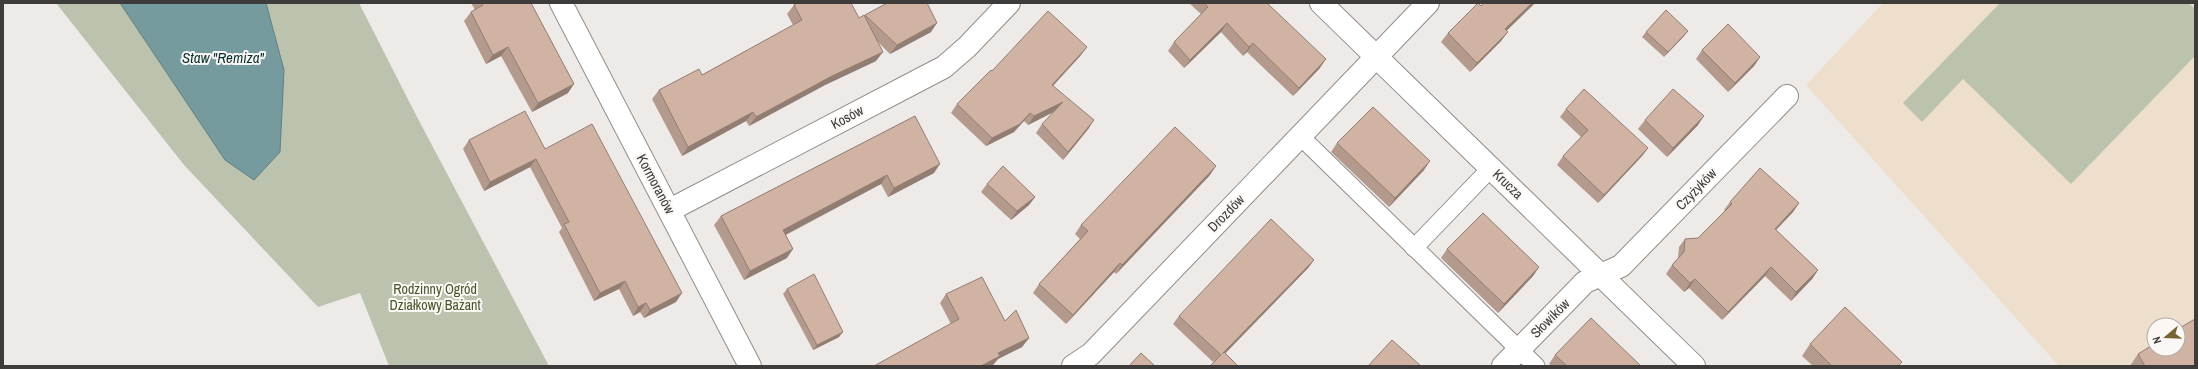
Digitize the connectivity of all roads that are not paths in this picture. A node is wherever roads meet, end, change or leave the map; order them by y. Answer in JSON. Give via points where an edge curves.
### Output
{"nodes":[{"id":1,"x":561,"y":3,"type":"edge"},
{"id":2,"x":1009,"y":3,"type":"edge"},
{"id":3,"x":1321,"y":3,"type":"edge"},
{"id":4,"x":1428,"y":3,"type":"edge"},
{"id":5,"x":1376,"y":57,"type":"junction"},
{"id":6,"x":1787,"y":96,"type":"dead end"},
{"id":7,"x":1300,"y":136,"type":"junction"},
{"id":8,"x":1491,"y":168,"type":"junction"},
{"id":9,"x":670,"y":210,"type":"junction"},
{"id":10,"x":1414,"y":248,"type":"junction"},
{"id":11,"x":1601,"y":275,"type":"junction"},
{"id":12,"x":1519,"y":349,"type":"junction"},
{"id":13,"x":750,"y":366,"type":"edge"},
{"id":14,"x":1073,"y":366,"type":"edge"},
{"id":15,"x":1503,"y":366,"type":"edge"},
{"id":16,"x":1536,"y":366,"type":"edge"},
{"id":17,"x":1694,"y":366,"type":"edge"}],
"edges":[{"from":1,"to":9,"type":"street","name":"Kormoranów"},
{"from":2,"to":9,"type":"street","name":"Kosów","via":[[944,67]]},
{"from":3,"to":5,"type":"street","name":"Krucza"},
{"from":4,"to":5,"type":"street","name":"Drozdów"},
{"from":5,"to":7,"type":"street","name":"Drozdów"},
{"from":5,"to":8,"type":"street","name":"Krucza"},
{"from":6,"to":11,"type":"street","name":"Czyżyków","via":[[1621,266]]},
{"from":7,"to":10,"type":"lane"},
{"from":7,"to":14,"type":"street","name":"Drozdów","via":[[1090,354]]},
{"from":8,"to":10,"type":"lane"},
{"from":8,"to":11,"type":"street","name":"Krucza"},
{"from":9,"to":13,"type":"street","name":"Kormoranów"},
{"from":10,"to":12,"type":"lane"},
{"from":11,"to":12,"type":"street","name":"Słowików","via":[[1585,282]]},
{"from":11,"to":17,"type":"street","name":"Krucza"},
{"from":12,"to":15,"type":"street","name":"Słowików"},
{"from":12,"to":16,"type":"lane"}]}
